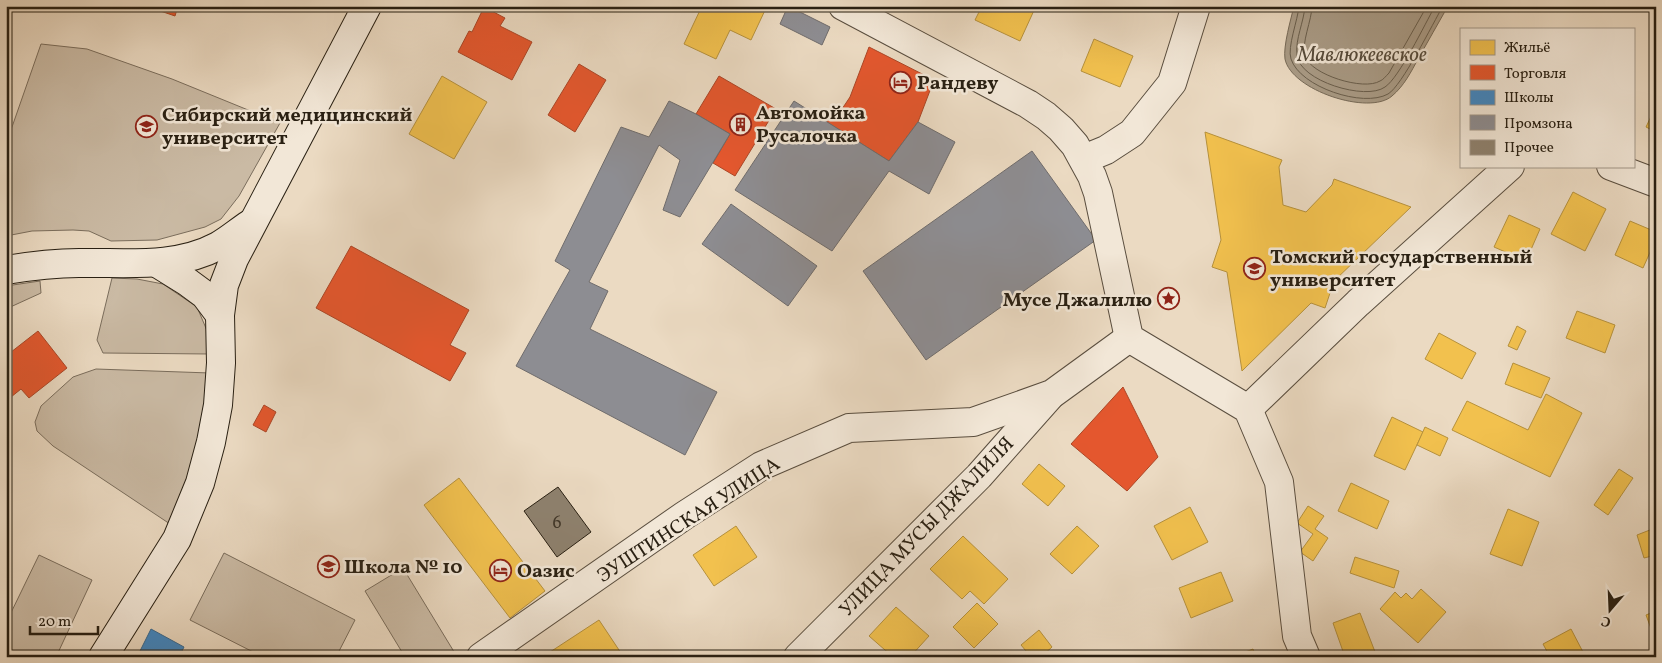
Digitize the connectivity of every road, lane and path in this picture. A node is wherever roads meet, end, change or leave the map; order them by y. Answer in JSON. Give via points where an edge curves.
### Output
{"nodes":[{"id":1,"x":367,"y":6,"type":"edge"},
{"id":2,"x":843,"y":6,"type":"edge"},
{"id":3,"x":1196,"y":6,"type":"edge"},
{"id":4,"x":1084,"y":159,"type":"junction"},
{"id":5,"x":1508,"y":168,"type":"edge"},
{"id":6,"x":1616,"y":168,"type":"edge"},
{"id":7,"x":1656,"y":183,"type":"edge"},
{"id":8,"x":251,"y":223,"type":"junction"},
{"id":9,"x":157,"y":263,"type":"junction"},
{"id":10,"x":6,"y":270,"type":"edge"},
{"id":11,"x":220,"y":315,"type":"junction"},
{"id":12,"x":1129,"y":338,"type":"junction"},
{"id":13,"x":1052,"y":394,"type":"junction"},
{"id":14,"x":1248,"y":409,"type":"junction"},
{"id":15,"x":103,"y":657,"type":"edge"},
{"id":16,"x":480,"y":657,"type":"edge"},
{"id":17,"x":798,"y":657,"type":"edge"},
{"id":18,"x":1306,"y":657,"type":"edge"}],
"edges":[{"from":1,"to":8,"type":"street"},
{"from":2,"to":4,"type":"street","via":[[1028,104],[1061,128]]},
{"from":3,"to":4,"type":"street","via":[[1172,83],[1132,133],[1106,150]]},
{"from":4,"to":12,"type":"street","via":[[1098,193]]},
{"from":5,"to":14,"type":"street","via":[[1358,303]]},
{"from":6,"to":7,"type":"street"},
{"from":8,"to":9,"type":"street","via":[[217,246]]},
{"from":8,"to":11,"type":"street","via":[[224,285]]},
{"from":9,"to":10,"type":"street","via":[[77,263]]},
{"from":9,"to":11,"type":"street","via":[[205,295]]},
{"from":11,"to":15,"type":"street","via":[[222,363],[218,405],[200,483],[177,539]]},
{"from":12,"to":13,"type":"street","name":"ЭУШТИНСКАЯ УЛИЦА"},
{"from":12,"to":14,"type":"street"},
{"from":13,"to":16,"type":"street","name":"ЭУШТИНСКАЯ УЛИЦА","via":[[973,422],[849,428],[762,466]]},
{"from":13,"to":17,"type":"street","name":"УЛИЦА МУСЫ ДЖАЛИЛЯ","via":[[979,476]]},
{"from":14,"to":18,"type":"street","via":[[1279,482],[1297,636]]}]}
